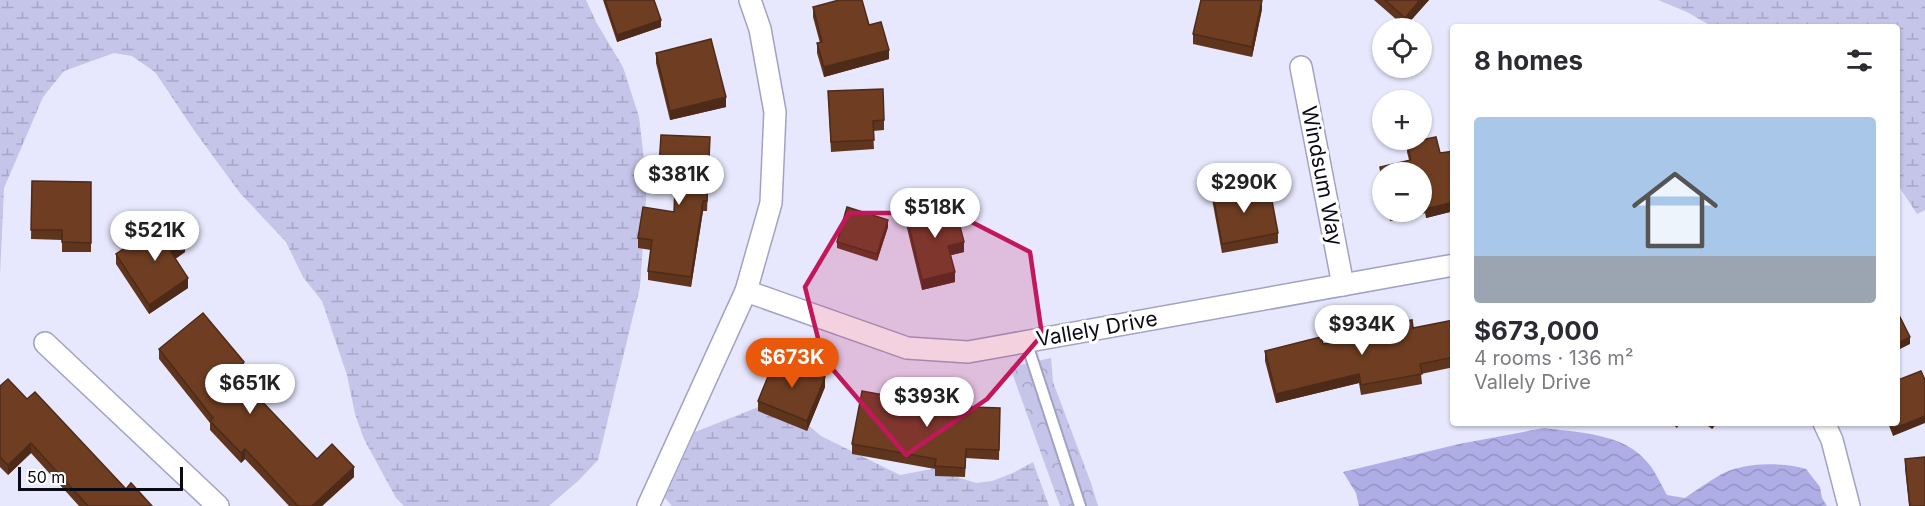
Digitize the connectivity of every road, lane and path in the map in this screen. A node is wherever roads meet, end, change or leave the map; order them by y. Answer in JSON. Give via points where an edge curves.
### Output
{"nodes":[{"id":1,"x":750,"y":0,"type":"edge"},
{"id":2,"x":1301,"y":67,"type":"dead end"},
{"id":3,"x":1450,"y":266,"type":"edge"},
{"id":4,"x":1343,"y":285,"type":"junction"},
{"id":5,"x":746,"y":291,"type":"junction"},
{"id":6,"x":1026,"y":341,"type":"junction"},
{"id":7,"x":45,"y":342,"type":"dead end"},
{"id":8,"x":1825,"y":426,"type":"edge"},
{"id":9,"x":218,"y":506,"type":"edge"},
{"id":10,"x":648,"y":506,"type":"edge"},
{"id":11,"x":1080,"y":506,"type":"edge"},
{"id":12,"x":1849,"y":506,"type":"edge"}],
"edges":[{"from":1,"to":5,"type":"street","via":[[760,29],[775,112],[771,203]]},
{"from":2,"to":4,"type":"street","name":"Windsum Way"},
{"from":3,"to":4,"type":"street","name":"Vallely Drive"},
{"from":4,"to":6,"type":"street","name":"Vallely Drive"},
{"from":5,"to":6,"type":"street","name":"Vallely Drive","via":[[907,348],[969,352]]},
{"from":5,"to":10,"type":"street"},
{"from":6,"to":11,"type":"lane"},
{"from":7,"to":9,"type":"street"},
{"from":8,"to":12,"type":"street"}]}
